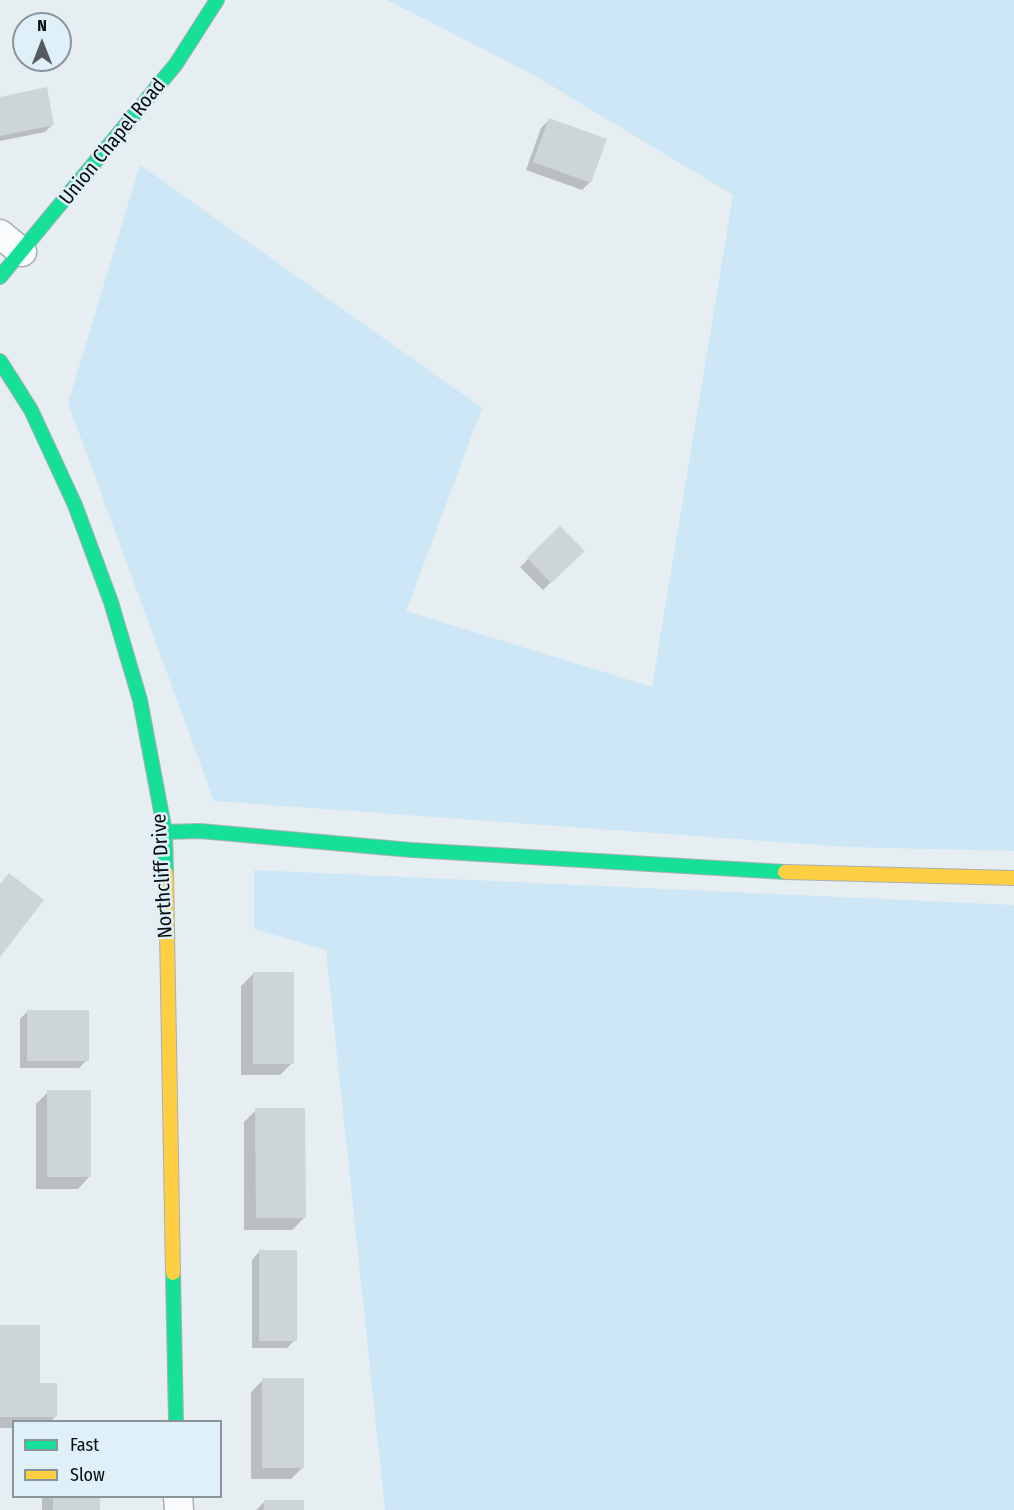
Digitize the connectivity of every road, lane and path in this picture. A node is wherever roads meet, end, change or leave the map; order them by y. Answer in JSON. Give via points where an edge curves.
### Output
{"nodes":[{"id":1,"x":217,"y":0,"type":"edge"},
{"id":2,"x":0,"y":234,"type":"edge"},
{"id":3,"x":22,"y":252,"type":"junction"},
{"id":4,"x":0,"y":277,"type":"edge"},
{"id":5,"x":0,"y":361,"type":"edge"},
{"id":6,"x":165,"y":832,"type":"junction"},
{"id":7,"x":1014,"y":878,"type":"edge"},
{"id":8,"x":176,"y":1420,"type":"edge"}],
"edges":[{"from":1,"to":3,"type":"street","name":"Union Chapel Road","via":[[176,64]]},
{"from":2,"to":3,"type":"street"},
{"from":3,"to":4,"type":"street","name":"Union Chapel Road"},
{"from":5,"to":6,"type":"street","name":"Northcliff Drive","via":[[31,410],[70,494],[111,602],[140,700]]},
{"from":6,"to":7,"type":"street","via":[[200,831],[411,850],[752,871]]},
{"from":6,"to":8,"type":"street","name":"Northcliff Drive"}]}
